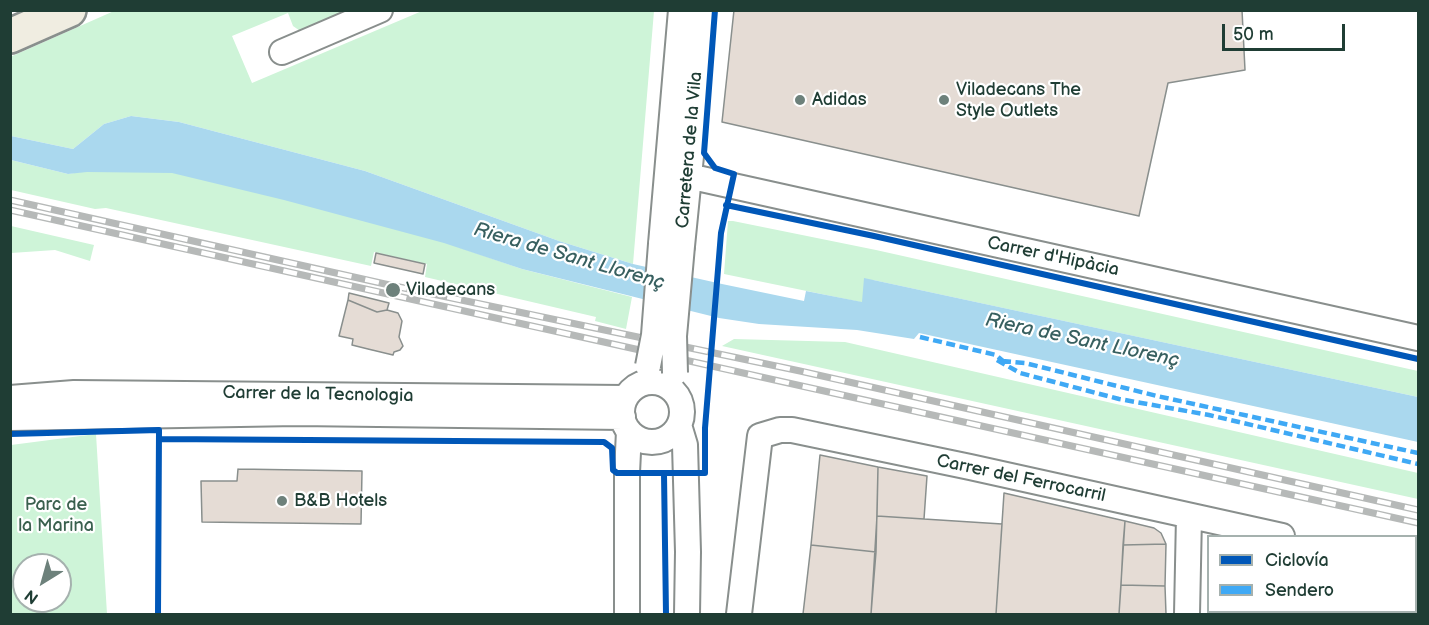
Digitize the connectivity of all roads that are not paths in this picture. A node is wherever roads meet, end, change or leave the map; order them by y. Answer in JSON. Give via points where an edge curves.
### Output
{"nodes":[{"id":1,"x":69,"y":10,"type":"edge"},
{"id":2,"x":380,"y":10,"type":"edge"},
{"id":3,"x":681,"y":10,"type":"edge"},
{"id":4,"x":702,"y":10,"type":"edge"},
{"id":5,"x":10,"y":36,"type":"edge"},
{"id":6,"x":282,"y":52,"type":"dead end"},
{"id":7,"x":688,"y":176,"type":"junction"},
{"id":8,"x":672,"y":245,"type":"junction"},
{"id":9,"x":1419,"y":338,"type":"edge"},
{"id":10,"x":676,"y":385,"type":"junction"},
{"id":11,"x":10,"y":398,"type":"edge"},
{"id":12,"x":634,"y":399,"type":"junction"},
{"id":13,"x":10,"y":418,"type":"edge"},
{"id":14,"x":679,"y":425,"type":"junction"},
{"id":15,"x":1190,"y":516,"type":"junction"},
{"id":16,"x":1272,"y":535,"type":"edge"},
{"id":17,"x":627,"y":615,"type":"edge"},
{"id":18,"x":687,"y":615,"type":"edge"},
{"id":19,"x":739,"y":615,"type":"edge"},
{"id":20,"x":1187,"y":615,"type":"edge"}],
"edges":[{"from":1,"to":5,"type":"highway"},
{"from":2,"to":6,"type":"street"},
{"from":3,"to":8,"type":"street","name":"Carretera de la Vila"},
{"from":4,"to":7,"type":"street","name":"Carretera de la Vila"},
{"from":7,"to":8,"type":"street","name":"Carretera de la Vila"},
{"from":7,"to":9,"type":"street","name":"Carrer d'Hipàcia"},
{"from":8,"to":10,"type":"street","name":"Carretera de la Vila","bridge":true},
{"from":8,"to":12,"type":"street","name":"Carretera de la Vila","bridge":true,"via":[[654,335]]},
{"from":10,"to":12,"type":"street","via":[[652,382]]},
{"from":10,"to":14,"type":"street","via":[[682,410]]},
{"from":11,"to":12,"type":"street","name":"Carrer de la Tecnologia","via":[[74,393]]},
{"from":12,"to":13,"type":"street","name":"Carrer de la Tecnologia","via":[[297,413]]},
{"from":12,"to":14,"type":"street","via":[[644,441],[656,442],[672,434]]},
{"from":12,"to":17,"type":"street","name":"Carretera de la Vila","via":[[627,473]]},
{"from":14,"to":18,"type":"street","via":[[685,445]]},
{"from":15,"to":16,"type":"street","name":"Carrer del Ferrocarril"},
{"from":15,"to":19,"type":"street","name":"Carrer del Ferrocarril","via":[[780,430],[760,436]]},
{"from":15,"to":20,"type":"street"}]}
